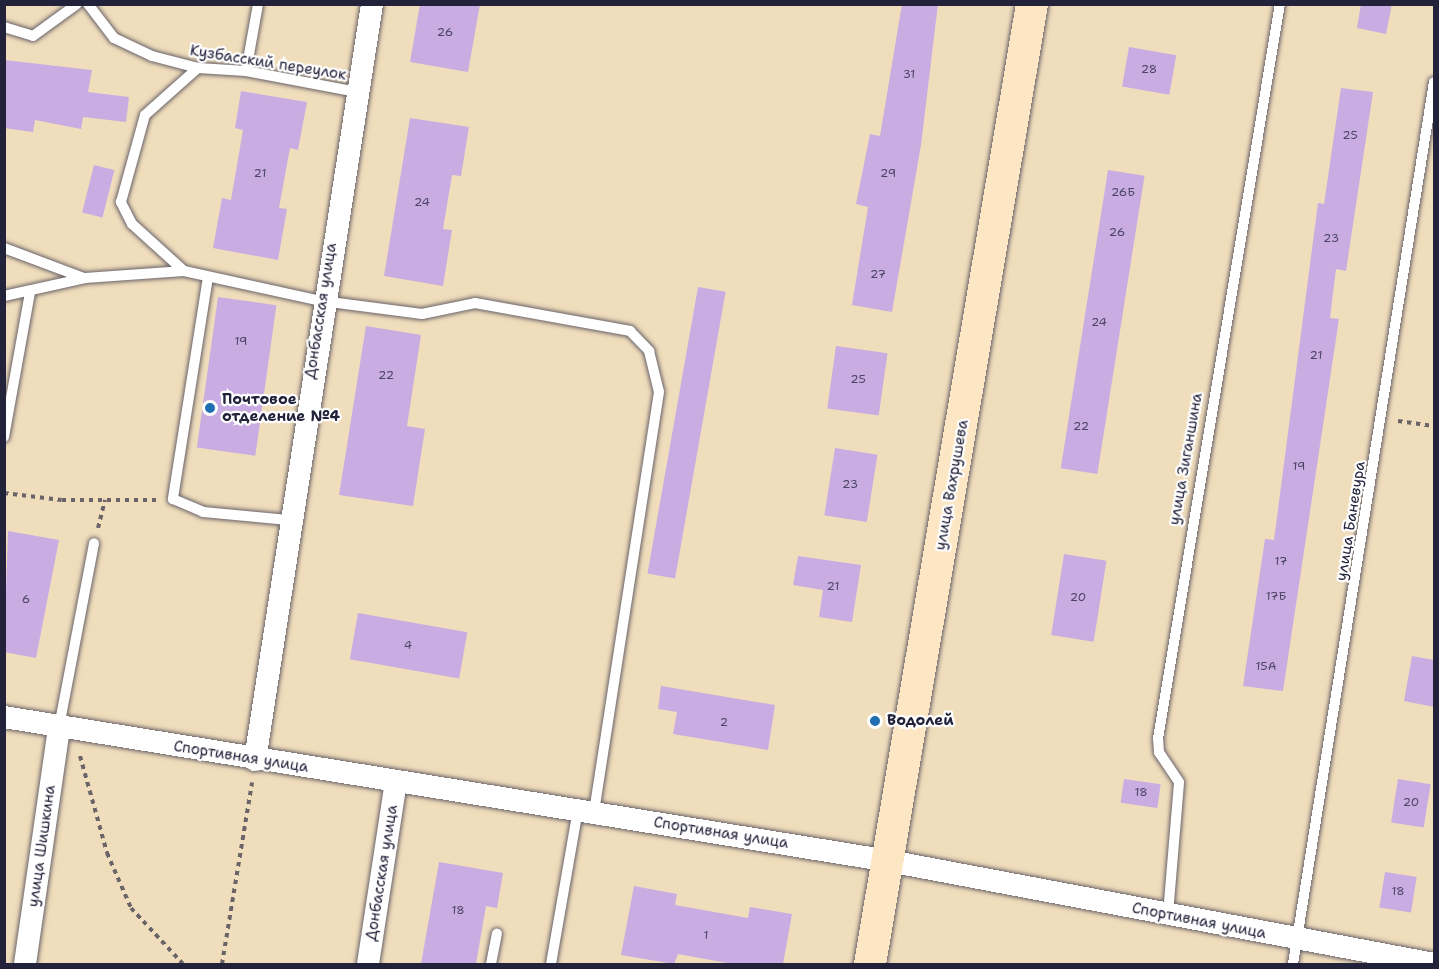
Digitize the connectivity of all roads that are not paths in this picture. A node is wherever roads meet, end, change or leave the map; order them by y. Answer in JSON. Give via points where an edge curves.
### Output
{"nodes":[{"id":1,"x":77,"y":4,"type":"edge"},
{"id":2,"x":88,"y":4,"type":"edge"},
{"id":3,"x":258,"y":4,"type":"edge"},
{"id":4,"x":372,"y":4,"type":"edge"},
{"id":5,"x":1032,"y":4,"type":"edge"},
{"id":6,"x":1280,"y":4,"type":"edge"},
{"id":7,"x":4,"y":27,"type":"edge"},
{"id":8,"x":198,"y":68,"type":"junction"},
{"id":9,"x":246,"y":71,"type":"junction"},
{"id":10,"x":1434,"y":82,"type":"edge"},
{"id":11,"x":357,"y":92,"type":"junction"},
{"id":12,"x":4,"y":248,"type":"edge"},
{"id":13,"x":184,"y":271,"type":"junction"},
{"id":14,"x":208,"y":277,"type":"junction"},
{"id":15,"x":85,"y":278,"type":"junction"},
{"id":16,"x":30,"y":292,"type":"junction"},
{"id":17,"x":4,"y":296,"type":"edge"},
{"id":18,"x":322,"y":302,"type":"junction"},
{"id":19,"x":4,"y":437,"type":"edge"},
{"id":20,"x":289,"y":520,"type":"junction"},
{"id":21,"x":94,"y":543,"type":"road end"},
{"id":22,"x":4,"y":717,"type":"edge"},
{"id":23,"x":66,"y":728,"type":"junction"},
{"id":24,"x":255,"y":760,"type":"junction"},
{"id":25,"x":396,"y":782,"type":"junction"},
{"id":26,"x":586,"y":811,"type":"junction"},
{"id":27,"x":889,"y":861,"type":"junction"},
{"id":28,"x":1168,"y":915,"type":"junction"},
{"id":29,"x":497,"y":934,"type":"dead end"},
{"id":30,"x":1297,"y":939,"type":"junction"},
{"id":31,"x":25,"y":964,"type":"edge"},
{"id":32,"x":368,"y":964,"type":"edge"},
{"id":33,"x":491,"y":964,"type":"edge"},
{"id":34,"x":551,"y":964,"type":"edge"},
{"id":35,"x":870,"y":964,"type":"edge"},
{"id":36,"x":1293,"y":964,"type":"edge"},
{"id":37,"x":1434,"y":964,"type":"edge"}],
"edges":[{"from":1,"to":7,"type":"lane","via":[[33,36]]},
{"from":2,"to":8,"type":"lane","name":"Кузбасский переулок","via":[[114,38]]},
{"from":3,"to":9,"type":"lane"},
{"from":4,"to":11,"type":"street","name":"Донбасская улица"},
{"from":5,"to":27,"type":"main road","name":"улица Вахрушева"},
{"from":6,"to":28,"type":"lane","name":"улица Зиганшина","via":[[1158,739],[1159,753],[1179,782]]},
{"from":8,"to":9,"type":"lane","name":"Кузбасский переулок"},
{"from":8,"to":13,"type":"lane","via":[[145,115],[121,202],[132,224]]},
{"from":9,"to":11,"type":"lane","name":"Кузбасский переулок"},
{"from":10,"to":30,"type":"lane","name":"улица Баневура"},
{"from":11,"to":18,"type":"street","name":"Донбасская улица"},
{"from":12,"to":15,"type":"lane"},
{"from":13,"to":14,"type":"lane"},
{"from":13,"to":15,"type":"lane"},
{"from":14,"to":18,"type":"lane"},
{"from":14,"to":20,"type":"lane","via":[[173,500],[203,512]]},
{"from":15,"to":16,"type":"lane"},
{"from":16,"to":17,"type":"lane"},
{"from":16,"to":19,"type":"lane"},
{"from":18,"to":20,"type":"street","name":"Донбасская улица"},
{"from":18,"to":26,"type":"lane","via":[[422,314],[475,303],[630,331],[649,351],[658,392]]},
{"from":20,"to":24,"type":"street","name":"Донбасская улица"},
{"from":21,"to":23,"type":"lane"},
{"from":22,"to":23,"type":"street","name":"Спортивная улица"},
{"from":23,"to":24,"type":"street","name":"Спортивная улица"},
{"from":23,"to":31,"type":"street","name":"улица Шишкина"},
{"from":24,"to":25,"type":"street","name":"Спортивная улица"},
{"from":25,"to":26,"type":"street","name":"Спортивная улица"},
{"from":25,"to":32,"type":"street","name":"Донбасская улица"},
{"from":26,"to":27,"type":"street","name":"Спортивная улица"},
{"from":26,"to":34,"type":"lane"},
{"from":27,"to":28,"type":"street","name":"Спортивная улица"},
{"from":27,"to":35,"type":"main road","name":"улица Вахрушева"},
{"from":28,"to":30,"type":"street","name":"Спортивная улица"},
{"from":29,"to":33,"type":"lane"},
{"from":30,"to":36,"type":"lane","name":"улица Баневура"},
{"from":30,"to":37,"type":"street","name":"Спортивная улица"}]}
